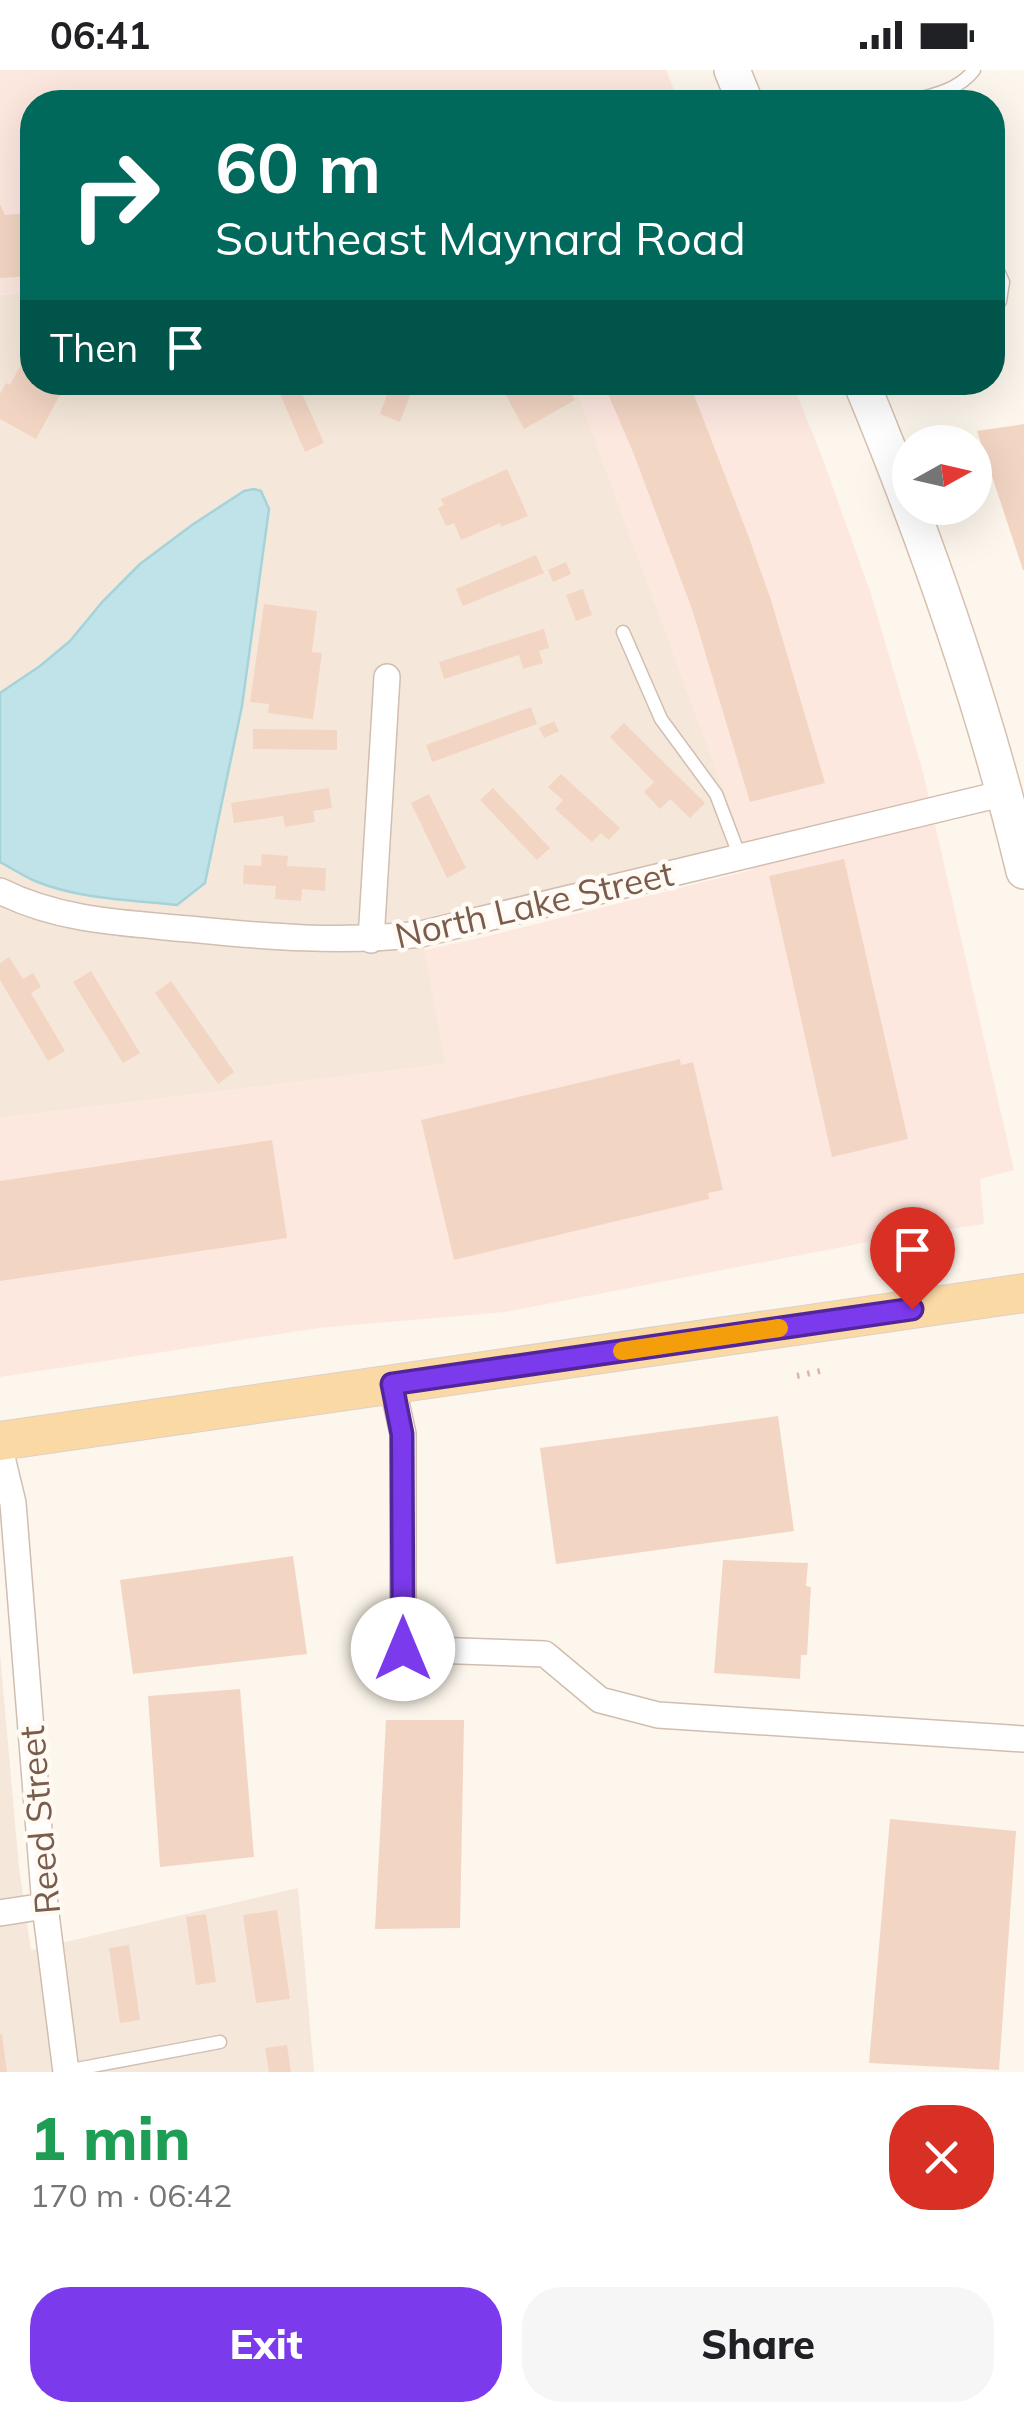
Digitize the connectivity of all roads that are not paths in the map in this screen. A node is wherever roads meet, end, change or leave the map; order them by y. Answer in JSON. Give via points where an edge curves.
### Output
{"nodes":[{"id":1,"x":974,"y":70,"type":"edge"},
{"id":2,"x":947,"y":90,"type":"edge"},
{"id":3,"x":866,"y":395,"type":"edge"},
{"id":4,"x":624,"y":632,"type":"dead end"},
{"id":5,"x":386,"y":677,"type":"dead end"},
{"id":6,"x":1006,"y":793,"type":"junction"},
{"id":7,"x":740,"y":857,"type":"junction"},
{"id":8,"x":1024,"y":871,"type":"edge"},
{"id":9,"x":0,"y":891,"type":"edge"},
{"id":10,"x":371,"y":940,"type":"junction"},
{"id":11,"x":1024,"y":1293,"type":"edge"},
{"id":12,"x":392,"y":1384,"type":"junction"},
{"id":13,"x":0,"y":1445,"type":"edge"},
{"id":14,"x":12,"y":1645,"type":"edge"},
{"id":15,"x":1024,"y":1738,"type":"edge"},
{"id":16,"x":45,"y":1906,"type":"junction"},
{"id":17,"x":0,"y":1913,"type":"edge"},
{"id":18,"x":220,"y":2042,"type":"dead end"},
{"id":19,"x":66,"y":2072,"type":"edge"}],
"edges":[{"from":1,"to":2,"type":"lane"},
{"from":3,"to":6,"type":"main road","via":[[937,577]]},
{"from":4,"to":7,"type":"lane","via":[[661,720],[716,794]]},
{"from":5,"to":10,"type":"street"},
{"from":6,"to":7,"type":"street","name":"North Lake Street"},
{"from":6,"to":8,"type":"main road"},
{"from":7,"to":10,"type":"street","name":"North Lake Street","via":[[421,934]]},
{"from":9,"to":10,"type":"street","name":"North Lake Street","via":[[47,911],[112,922]]},
{"from":11,"to":12,"type":"main road"},
{"from":12,"to":13,"type":"main road"},
{"from":12,"to":15,"type":"street","via":[[402,1434],[403,1649],[545,1654],[600,1700],[658,1715]]},
{"from":13,"to":14,"type":"street","name":"Reed Street","via":[[13,1502]]},
{"from":14,"to":16,"type":"street","name":"Reed Street"},
{"from":16,"to":17,"type":"street"},
{"from":16,"to":19,"type":"street","name":"Reed Street"},
{"from":18,"to":19,"type":"lane"}]}
